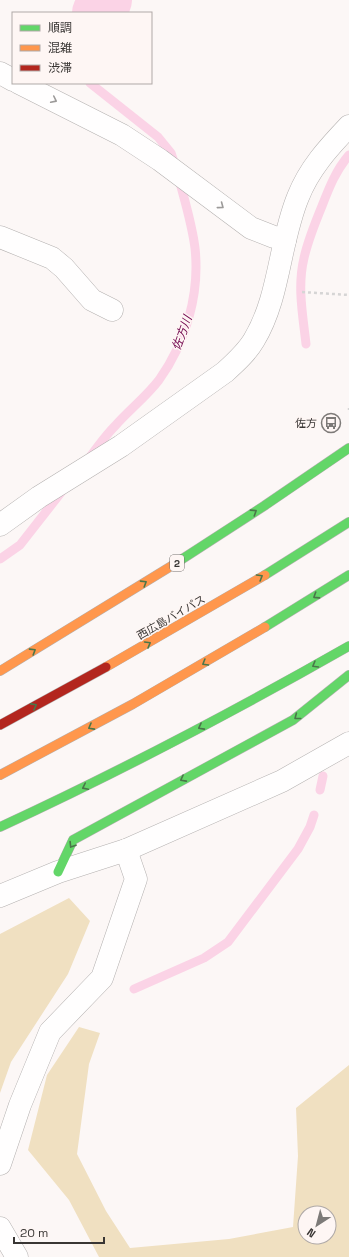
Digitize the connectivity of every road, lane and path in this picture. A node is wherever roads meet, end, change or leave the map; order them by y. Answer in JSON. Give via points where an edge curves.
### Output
{"nodes":[{"id":1,"x":0,"y":74,"type":"edge"},
{"id":2,"x":12,"y":80,"type":"edge"},
{"id":3,"x":21,"y":84,"type":"edge"},
{"id":4,"x":349,"y":126,"type":"edge"},
{"id":5,"x":0,"y":237,"type":"edge"},
{"id":6,"x":285,"y":240,"type":"junction"},
{"id":7,"x":299,"y":291,"type":"dead end"},
{"id":8,"x":349,"y":295,"type":"edge"},
{"id":9,"x":112,"y":310,"type":"dead end"},
{"id":10,"x":349,"y":448,"type":"edge"},
{"id":11,"x":349,"y":522,"type":"edge"},
{"id":12,"x":0,"y":526,"type":"edge"},
{"id":13,"x":349,"y":575,"type":"edge"},
{"id":14,"x":349,"y":646,"type":"edge"},
{"id":15,"x":0,"y":671,"type":"edge"},
{"id":16,"x":349,"y":674,"type":"edge"},
{"id":17,"x":0,"y":725,"type":"edge"},
{"id":18,"x":349,"y":743,"type":"edge"},
{"id":19,"x":0,"y":775,"type":"edge"},
{"id":20,"x":0,"y":828,"type":"edge"},
{"id":21,"x":126,"y":850,"type":"junction"},
{"id":22,"x":58,"y":872,"type":"junction"},
{"id":23,"x":0,"y":896,"type":"edge"},
{"id":24,"x":0,"y":1164,"type":"edge"},
{"id":25,"x":0,"y":1228,"type":"edge"},
{"id":26,"x":17,"y":1257,"type":"edge"}],
"edges":[{"from":1,"to":2,"type":"street"},
{"from":3,"to":6,"type":"street","one_way":true,"via":[[122,135],[251,228]]},
{"from":4,"to":6,"type":"street","via":[[318,160],[306,178],[297,198]]},
{"from":5,"to":9,"type":"street","via":[[52,258],[92,300]]},
{"from":6,"to":12,"type":"street","via":[[263,322],[241,357],[226,372],[127,442],[39,497]]},
{"from":7,"to":8,"type":"path"},
{"from":15,"to":10,"type":"highway","number":"2","one_way":true,"via":[[169,568]]},
{"from":17,"to":11,"type":"highway","name":"西広島バイパス","one_way":true,"via":[[211,608]]},
{"from":13,"to":19,"type":"highway","one_way":true,"via":[[183,676]]},
{"from":14,"to":20,"type":"highway","one_way":true,"via":[[136,762]]},
{"from":16,"to":22,"type":"highway","one_way":true,"via":[[293,720],[73,840]]},
{"from":18,"to":21,"type":"street","via":[[282,781]]},
{"from":21,"to":22,"type":"street"},
{"from":21,"to":24,"type":"street","via":[[136,879],[102,978],[50,1032],[20,1105]]},
{"from":22,"to":23,"type":"street"},
{"from":25,"to":26,"type":"street"}]}
